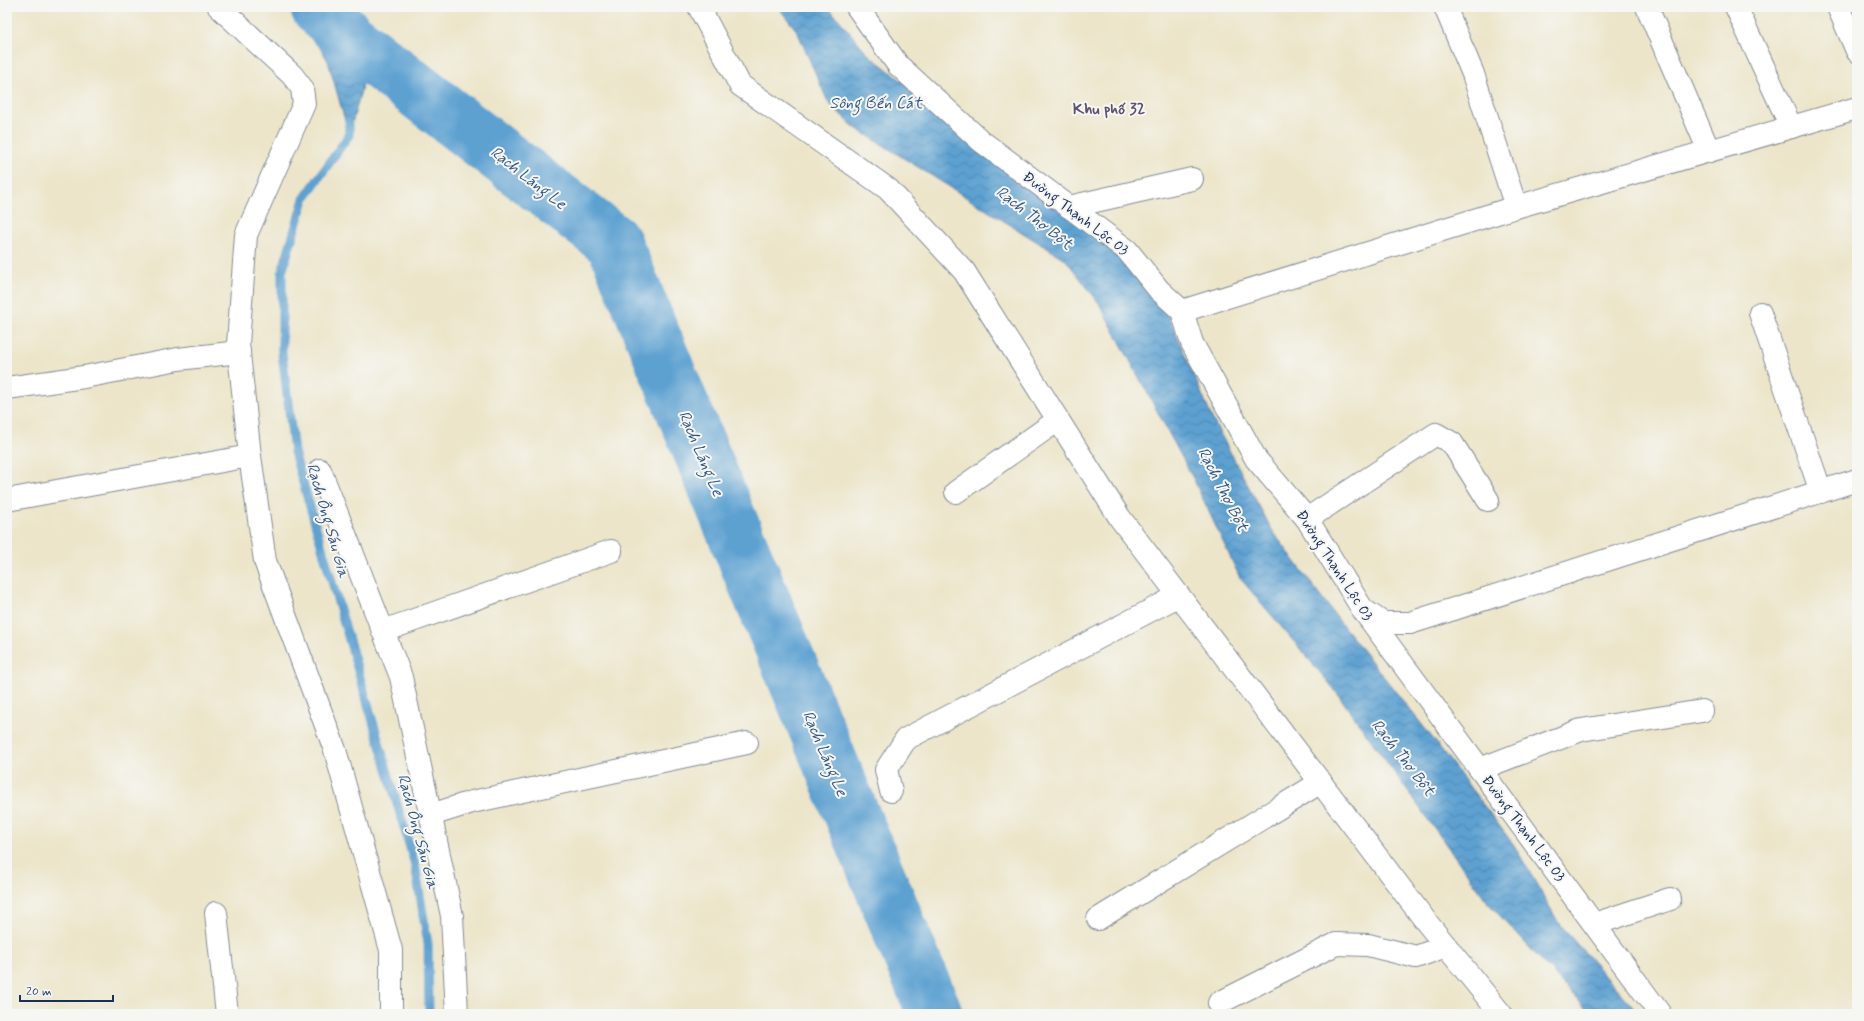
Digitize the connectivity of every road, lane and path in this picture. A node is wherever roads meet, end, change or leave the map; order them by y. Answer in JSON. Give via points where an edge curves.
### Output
{"nodes":[{"id":1,"x":219,"y":7,"type":"edge"},
{"id":2,"x":699,"y":7,"type":"edge"},
{"id":3,"x":857,"y":7,"type":"edge"},
{"id":4,"x":1445,"y":7,"type":"edge"},
{"id":5,"x":1647,"y":7,"type":"edge"},
{"id":6,"x":1736,"y":7,"type":"edge"},
{"id":7,"x":1838,"y":7,"type":"edge"},
{"id":8,"x":1857,"y":51,"type":"edge"},
{"id":9,"x":1857,"y":108,"type":"edge"},
{"id":10,"x":1791,"y":127,"type":"junction"},
{"id":11,"x":1709,"y":151,"type":"junction"},
{"id":12,"x":1192,"y":179,"type":"dead end"},
{"id":13,"x":1069,"y":207,"type":"junction"},
{"id":14,"x":1516,"y":207,"type":"junction"},
{"id":15,"x":1182,"y":311,"type":"junction"},
{"id":16,"x":1760,"y":312,"type":"dead end"},
{"id":17,"x":239,"y":352,"type":"junction"},
{"id":18,"x":7,"y":388,"type":"edge"},
{"id":19,"x":1058,"y":420,"type":"junction"},
{"id":20,"x":250,"y":456,"type":"junction"},
{"id":21,"x":320,"y":470,"type":"dead end"},
{"id":22,"x":1857,"y":480,"type":"edge"},
{"id":23,"x":956,"y":492,"type":"dead end"},
{"id":24,"x":1821,"y":492,"type":"junction"},
{"id":25,"x":7,"y":500,"type":"edge"},
{"id":26,"x":1488,"y":500,"type":"dead end"},
{"id":27,"x":1307,"y":519,"type":"junction"},
{"id":28,"x":611,"y":551,"type":"dead end"},
{"id":29,"x":1178,"y":596,"type":"junction"},
{"id":30,"x":1363,"y":610,"type":"junction"},
{"id":31,"x":383,"y":631,"type":"junction"},
{"id":32,"x":1702,"y":711,"type":"dead end"},
{"id":33,"x":747,"y":743,"type":"dead end"},
{"id":34,"x":1480,"y":769,"type":"junction"},
{"id":35,"x":1321,"y":782,"type":"junction"},
{"id":36,"x":891,"y":791,"type":"dead end"},
{"id":37,"x":431,"y":815,"type":"junction"},
{"id":38,"x":1670,"y":898,"type":"dead end"},
{"id":39,"x":216,"y":913,"type":"dead end"},
{"id":40,"x":1098,"y":919,"type":"dead end"},
{"id":41,"x":1595,"y":924,"type":"junction"},
{"id":42,"x":1446,"y":946,"type":"junction"},
{"id":43,"x":1219,"y":1003,"type":"dead end"},
{"id":44,"x":227,"y":1014,"type":"edge"},
{"id":45,"x":391,"y":1014,"type":"edge"},
{"id":46,"x":457,"y":1014,"type":"edge"},
{"id":47,"x":1501,"y":1014,"type":"edge"},
{"id":48,"x":1660,"y":1014,"type":"edge"}],
"edges":[{"from":1,"to":17,"type":"street","via":[[292,75],[302,88],[304,104],[246,235]]},
{"from":2,"to":19,"type":"street","via":[[740,85],[888,189],[964,271]]},
{"from":3,"to":13,"type":"street","name":"Đường Thạnh Lộc 03","via":[[898,65],[981,141]]},
{"from":4,"to":14,"type":"street","via":[[1473,74]]},
{"from":5,"to":11,"type":"street"},
{"from":6,"to":10,"type":"street"},
{"from":7,"to":8,"type":"street"},
{"from":9,"to":10,"type":"street"},
{"from":10,"to":11,"type":"street"},
{"from":11,"to":14,"type":"street"},
{"from":12,"to":13,"type":"street"},
{"from":13,"to":15,"type":"street","name":"Đường Thạnh Lộc 03","via":[[1127,250],[1159,290]]},
{"from":14,"to":15,"type":"street"},
{"from":15,"to":27,"type":"street","name":"Đường Thạnh Lộc 03","via":[[1192,343],[1256,459]]},
{"from":16,"to":24,"type":"street"},
{"from":17,"to":18,"type":"street","via":[[178,359],[84,377]]},
{"from":17,"to":20,"type":"street"},
{"from":19,"to":23,"type":"street"},
{"from":19,"to":29,"type":"street","via":[[1120,518]]},
{"from":20,"to":25,"type":"street"},
{"from":20,"to":45,"type":"street","via":[[265,561],[335,750],[392,950]]},
{"from":21,"to":31,"type":"street"},
{"from":22,"to":24,"type":"street"},
{"from":24,"to":30,"type":"street","via":[[1410,623],[1384,623]]},
{"from":26,"to":27,"type":"street","via":[[1452,443],[1436,434]]},
{"from":27,"to":30,"type":"street","name":"Đường Thạnh Lộc 03"},
{"from":28,"to":31,"type":"street"},
{"from":29,"to":35,"type":"street"},
{"from":29,"to":36,"type":"street","via":[[906,738],[886,770]]},
{"from":30,"to":34,"type":"street","name":"Đường Thạnh Lộc 03"},
{"from":31,"to":37,"type":"street","via":[[401,677]]},
{"from":32,"to":34,"type":"street","via":[[1581,730]]},
{"from":33,"to":37,"type":"street","via":[[472,802]]},
{"from":34,"to":41,"type":"street","name":"Đường Thạnh Lộc 03"},
{"from":35,"to":40,"type":"street"},
{"from":35,"to":42,"type":"street"},
{"from":37,"to":46,"type":"street","via":[[452,916]]},
{"from":38,"to":41,"type":"street"},
{"from":39,"to":44,"type":"street"},
{"from":41,"to":48,"type":"street","name":"Đường Thạnh Lộc 03"},
{"from":42,"to":43,"type":"street","via":[[1416,956],[1368,945],[1336,944]]},
{"from":42,"to":47,"type":"street"}]}
